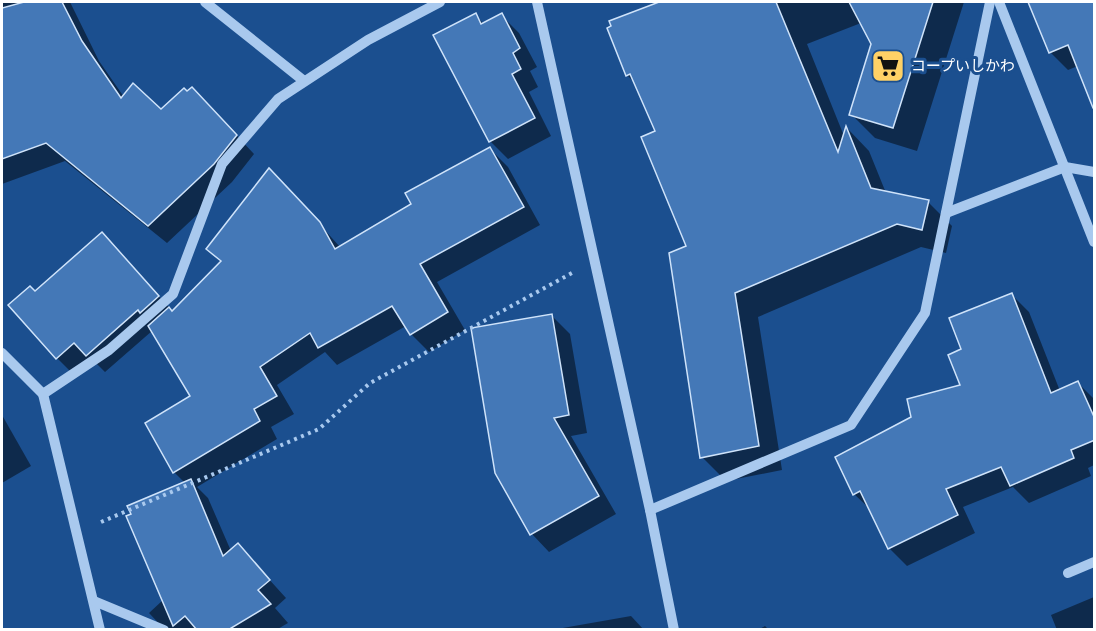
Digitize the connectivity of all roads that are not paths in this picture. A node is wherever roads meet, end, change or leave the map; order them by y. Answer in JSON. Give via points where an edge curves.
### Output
{"nodes":[{"id":1,"x":205,"y":2,"type":"edge"},
{"id":2,"x":440,"y":2,"type":"edge"},
{"id":3,"x":537,"y":2,"type":"edge"},
{"id":4,"x":990,"y":2,"type":"edge"},
{"id":5,"x":999,"y":2,"type":"edge"},
{"id":6,"x":304,"y":81,"type":"junction"},
{"id":7,"x":1065,"y":167,"type":"junction"},
{"id":8,"x":1095,"y":172,"type":"edge"},
{"id":9,"x":946,"y":213,"type":"junction"},
{"id":10,"x":1095,"y":242,"type":"edge"},
{"id":11,"x":2,"y":353,"type":"edge"},
{"id":12,"x":44,"y":394,"type":"junction"},
{"id":13,"x":650,"y":510,"type":"junction"},
{"id":14,"x":1095,"y":562,"type":"edge"},
{"id":15,"x":1068,"y":573,"type":"dead end"},
{"id":16,"x":93,"y":601,"type":"junction"},
{"id":17,"x":100,"y":630,"type":"edge"},
{"id":18,"x":164,"y":630,"type":"edge"},
{"id":19,"x":674,"y":630,"type":"edge"}],
"edges":[{"from":1,"to":6,"type":"street"},
{"from":2,"to":6,"type":"street","via":[[368,40]]},
{"from":3,"to":13,"type":"street"},
{"from":4,"to":9,"type":"street"},
{"from":5,"to":7,"type":"street"},
{"from":6,"to":12,"type":"street","via":[[278,99],[222,164],[173,294],[109,350]]},
{"from":7,"to":8,"type":"street"},
{"from":7,"to":9,"type":"street"},
{"from":7,"to":10,"type":"street"},
{"from":9,"to":13,"type":"street","via":[[925,313],[851,425]]},
{"from":11,"to":12,"type":"street"},
{"from":12,"to":16,"type":"street"},
{"from":13,"to":19,"type":"street"},
{"from":14,"to":15,"type":"street"},
{"from":16,"to":17,"type":"street"},
{"from":16,"to":18,"type":"street"}]}
